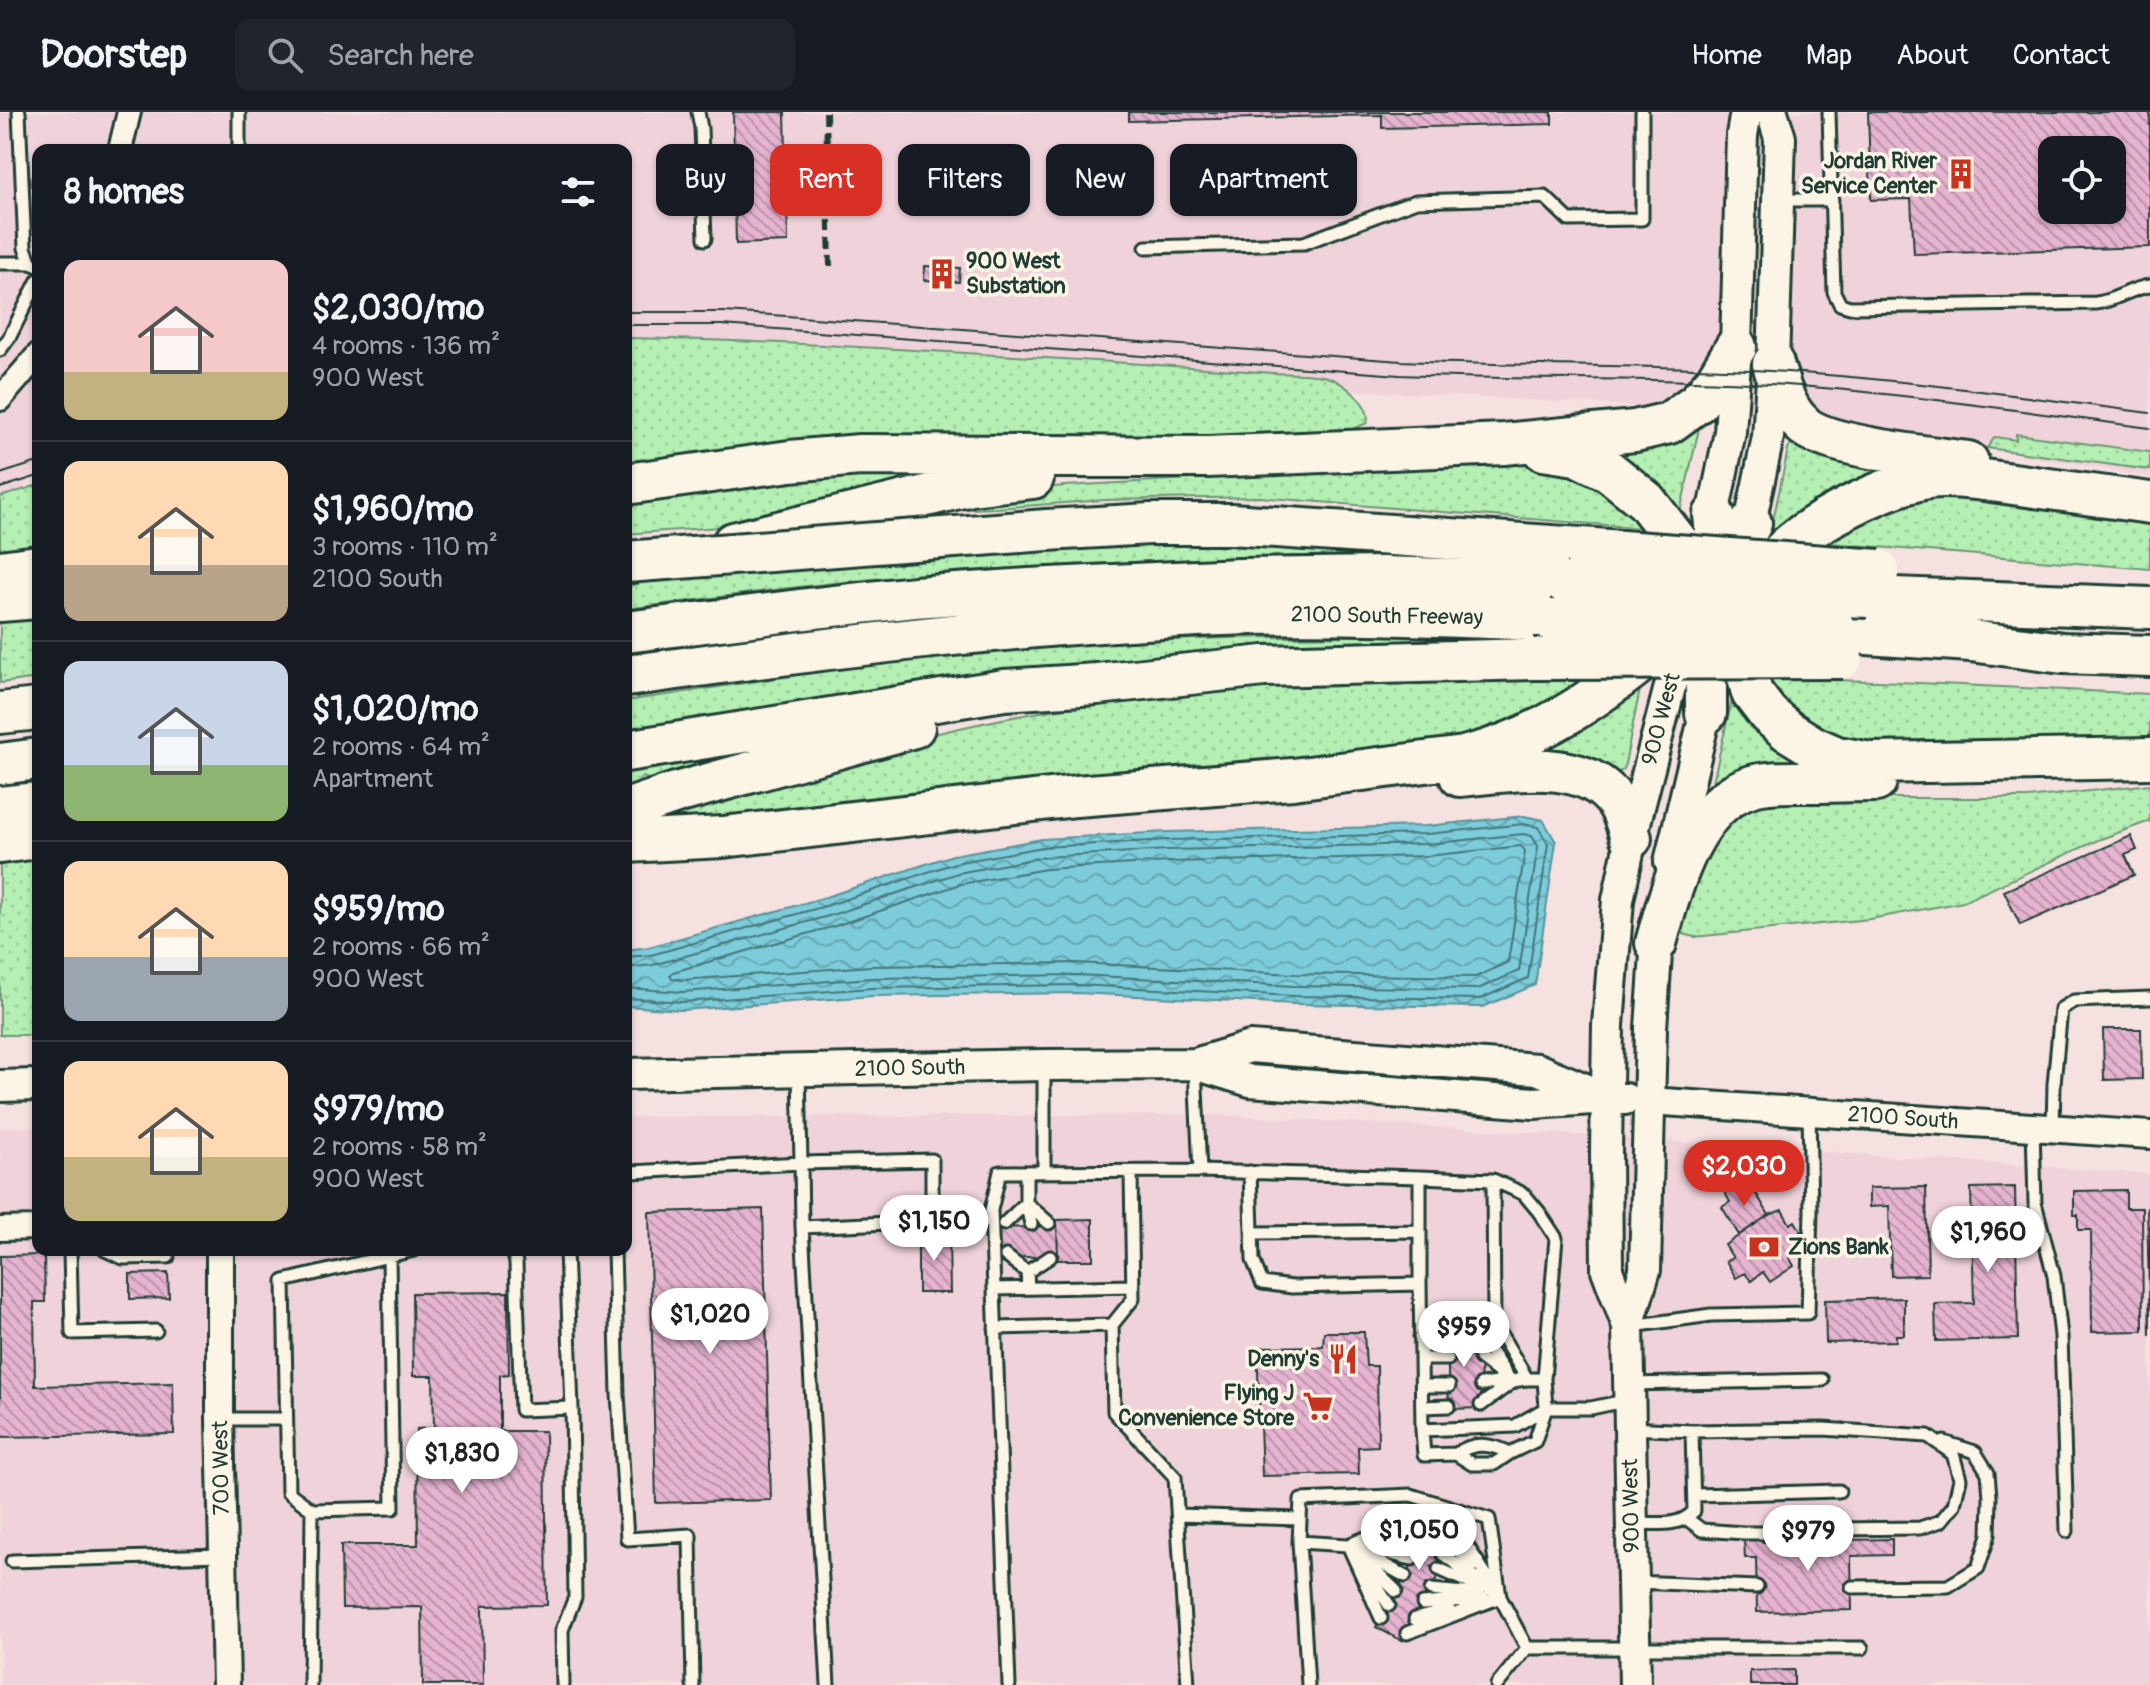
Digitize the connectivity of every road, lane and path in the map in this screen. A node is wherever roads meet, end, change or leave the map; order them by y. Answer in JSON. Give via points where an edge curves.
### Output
{"nodes":[{"id":1,"x":19,"y":112,"type":"edge"},
{"id":2,"x":129,"y":112,"type":"edge"},
{"id":3,"x":239,"y":112,"type":"edge"},
{"id":4,"x":698,"y":112,"type":"edge"},
{"id":5,"x":1642,"y":112,"type":"edge"},
{"id":6,"x":1746,"y":112,"type":"edge"},
{"id":7,"x":1772,"y":112,"type":"edge"},
{"id":8,"x":1829,"y":112,"type":"edge"},
{"id":9,"x":121,"y":144,"type":"edge"},
{"id":10,"x":239,"y":144,"type":"edge"},
{"id":11,"x":1778,"y":200,"type":"junction"},
{"id":12,"x":1832,"y":200,"type":"junction"},
{"id":13,"x":705,"y":239,"type":"dead end"},
{"id":14,"x":1146,"y":247,"type":"dead end"},
{"id":15,"x":32,"y":260,"type":"edge"},
{"id":16,"x":0,"y":263,"type":"edge"},
{"id":17,"x":32,"y":265,"type":"edge"},
{"id":18,"x":2150,"y":286,"type":"edge"},
{"id":19,"x":32,"y":292,"type":"edge"},
{"id":20,"x":1736,"y":347,"type":"junction"},
{"id":21,"x":0,"y":350,"type":"edge"},
{"id":22,"x":32,"y":362,"type":"edge"},
{"id":23,"x":1773,"y":364,"type":"junction"},
{"id":24,"x":0,"y":399,"type":"edge"},
{"id":25,"x":1504,"y":444,"type":"junction"},
{"id":26,"x":1208,"y":457,"type":"junction"},
{"id":27,"x":632,"y":483,"type":"edge"},
{"id":28,"x":2150,"y":486,"type":"edge"},
{"id":29,"x":2150,"y":503,"type":"edge"},
{"id":30,"x":1732,"y":519,"type":"junction"},
{"id":31,"x":632,"y":562,"type":"edge"},
{"id":32,"x":1573,"y":566,"type":"junction"},
{"id":33,"x":32,"y":567,"type":"edge"},
{"id":34,"x":632,"y":569,"type":"edge"},
{"id":35,"x":0,"y":571,"type":"edge"},
{"id":36,"x":2150,"y":595,"type":"edge"},
{"id":37,"x":32,"y":598,"type":"edge"},
{"id":38,"x":0,"y":601,"type":"edge"},
{"id":39,"x":1711,"y":604,"type":"junction"},
{"id":40,"x":2150,"y":608,"type":"edge"},
{"id":41,"x":1860,"y":614,"type":"junction"},
{"id":42,"x":632,"y":631,"type":"edge"},
{"id":43,"x":2150,"y":656,"type":"edge"},
{"id":44,"x":632,"y":675,"type":"edge"},
{"id":45,"x":1672,"y":677,"type":"joint"},
{"id":46,"x":1007,"y":697,"type":"junction"},
{"id":47,"x":32,"y":710,"type":"edge"},
{"id":48,"x":0,"y":713,"type":"edge"},
{"id":49,"x":1706,"y":713,"type":"joint"},
{"id":50,"x":632,"y":750,"type":"edge"},
{"id":51,"x":2150,"y":758,"type":"edge"},
{"id":52,"x":32,"y":760,"type":"edge"},
{"id":53,"x":2057,"y":760,"type":"junction"},
{"id":54,"x":0,"y":764,"type":"edge"},
{"id":55,"x":1293,"y":779,"type":"junction"},
{"id":56,"x":32,"y":804,"type":"edge"},
{"id":57,"x":0,"y":807,"type":"edge"},
{"id":58,"x":632,"y":808,"type":"edge"},
{"id":59,"x":1631,"y":838,"type":"junction"},
{"id":60,"x":32,"y":839,"type":"edge"},
{"id":61,"x":632,"y":842,"type":"edge"},
{"id":62,"x":0,"y":843,"type":"edge"},
{"id":63,"x":1656,"y":943,"type":"junction"},
{"id":64,"x":2150,"y":998,"type":"edge"},
{"id":65,"x":1195,"y":1064,"type":"junction"},
{"id":66,"x":1044,"y":1065,"type":"junction"},
{"id":67,"x":799,"y":1070,"type":"junction"},
{"id":68,"x":632,"y":1074,"type":"edge"},
{"id":69,"x":32,"y":1085,"type":"edge"},
{"id":70,"x":0,"y":1086,"type":"edge"},
{"id":71,"x":1607,"y":1098,"type":"junction"},
{"id":72,"x":1649,"y":1101,"type":"junction"},
{"id":73,"x":1809,"y":1111,"type":"junction"},
{"id":74,"x":2043,"y":1127,"type":"junction"},
{"id":75,"x":2150,"y":1135,"type":"edge"},
{"id":76,"x":801,"y":1163,"type":"junction"},
{"id":77,"x":1200,"y":1171,"type":"junction"},
{"id":78,"x":632,"y":1172,"type":"edge"},
{"id":79,"x":1026,"y":1172,"type":"junction"},
{"id":80,"x":1044,"y":1172,"type":"junction"},
{"id":81,"x":1131,"y":1172,"type":"junction"},
{"id":82,"x":1250,"y":1172,"type":"junction"},
{"id":83,"x":1420,"y":1177,"type":"junction"},
{"id":84,"x":1493,"y":1180,"type":"junction"},
{"id":85,"x":1026,"y":1203,"type":"junction"},
{"id":86,"x":1049,"y":1223,"type":"dead end"},
{"id":87,"x":1010,"y":1224,"type":"dead end"},
{"id":88,"x":1031,"y":1224,"type":"dead end"},
{"id":89,"x":802,"y":1227,"type":"junction"},
{"id":90,"x":32,"y":1228,"type":"edge"},
{"id":91,"x":0,"y":1229,"type":"edge"},
{"id":92,"x":1420,"y":1231,"type":"junction"},
{"id":93,"x":1252,"y":1233,"type":"junction"},
{"id":94,"x":70,"y":1256,"type":"edge"},
{"id":95,"x":118,"y":1256,"type":"edge"},
{"id":96,"x":220,"y":1256,"type":"edge"},
{"id":97,"x":389,"y":1256,"type":"joint"},
{"id":98,"x":514,"y":1256,"type":"edge"},
{"id":99,"x":566,"y":1256,"type":"edge"},
{"id":100,"x":614,"y":1256,"type":"edge"},
{"id":101,"x":1012,"y":1256,"type":"dead end"},
{"id":102,"x":168,"y":1257,"type":"dead end"},
{"id":103,"x":1032,"y":1257,"type":"dead end"},
{"id":104,"x":1050,"y":1257,"type":"dead end"},
{"id":105,"x":1027,"y":1272,"type":"junction"},
{"id":106,"x":1420,"y":1284,"type":"junction"},
{"id":107,"x":1133,"y":1286,"type":"junction"},
{"id":108,"x":1028,"y":1288,"type":"junction"},
{"id":109,"x":994,"y":1289,"type":"junction"},
{"id":110,"x":1112,"y":1325,"type":"junction"},
{"id":111,"x":1628,"y":1326,"type":"junction"},
{"id":112,"x":995,"y":1328,"type":"junction"},
{"id":113,"x":156,"y":1331,"type":"dead end"},
{"id":114,"x":1447,"y":1336,"type":"dead end"},
{"id":115,"x":1480,"y":1336,"type":"dead end"},
{"id":116,"x":1420,"y":1337,"type":"junction"},
{"id":117,"x":1480,"y":1358,"type":"dead end"},
{"id":118,"x":1421,"y":1359,"type":"junction"},
{"id":119,"x":1448,"y":1359,"type":"dead end"},
{"id":120,"x":1527,"y":1379,"type":"junction"},
{"id":121,"x":1544,"y":1379,"type":"junction"},
{"id":122,"x":1822,"y":1380,"type":"dead end"},
{"id":123,"x":1512,"y":1383,"type":"junction"},
{"id":124,"x":1481,"y":1385,"type":"dead end"},
{"id":125,"x":1422,"y":1386,"type":"junction"},
{"id":126,"x":1449,"y":1386,"type":"dead end"},
{"id":127,"x":1629,"y":1404,"type":"junction"},
{"id":128,"x":1481,"y":1405,"type":"dead end"},
{"id":129,"x":1449,"y":1406,"type":"dead end"},
{"id":130,"x":1422,"y":1407,"type":"junction"},
{"id":131,"x":572,"y":1408,"type":"junction"},
{"id":132,"x":1546,"y":1408,"type":"junction"},
{"id":133,"x":220,"y":1419,"type":"junction"},
{"id":134,"x":286,"y":1419,"type":"junction"},
{"id":135,"x":1422,"y":1430,"type":"junction"},
{"id":136,"x":1692,"y":1431,"type":"junction"},
{"id":137,"x":1928,"y":1436,"type":"junction"},
{"id":138,"x":1510,"y":1453,"type":"junction"},
{"id":139,"x":1456,"y":1454,"type":"junction"},
{"id":140,"x":1839,"y":1491,"type":"dead end"},
{"id":141,"x":1694,"y":1495,"type":"junction"},
{"id":142,"x":312,"y":1510,"type":"junction"},
{"id":143,"x":1178,"y":1515,"type":"junction"},
{"id":144,"x":1423,"y":1515,"type":"dead end"},
{"id":145,"x":1299,"y":1519,"type":"junction"},
{"id":146,"x":1687,"y":1519,"type":"junction"},
{"id":147,"x":1452,"y":1523,"type":"dead end"},
{"id":148,"x":1632,"y":1523,"type":"junction"},
{"id":149,"x":1419,"y":1530,"type":"dead end"},
{"id":150,"x":2067,"y":1531,"type":"dead end"},
{"id":151,"x":1448,"y":1538,"type":"dead end"},
{"id":152,"x":1299,"y":1542,"type":"junction"},
{"id":153,"x":1348,"y":1545,"type":"junction"},
{"id":154,"x":1415,"y":1546,"type":"dead end"},
{"id":155,"x":1443,"y":1554,"type":"dead end"},
{"id":156,"x":223,"y":1555,"type":"junction"},
{"id":157,"x":1412,"y":1559,"type":"dead end"},
{"id":158,"x":12,"y":1561,"type":"dead end"},
{"id":159,"x":1439,"y":1569,"type":"dead end"},
{"id":160,"x":1405,"y":1576,"type":"dead end"},
{"id":161,"x":1633,"y":1582,"type":"junction"},
{"id":162,"x":1757,"y":1587,"type":"dead end"},
{"id":163,"x":1852,"y":1587,"type":"dead end"},
{"id":164,"x":1431,"y":1590,"type":"dead end"},
{"id":165,"x":1396,"y":1591,"type":"dead end"},
{"id":166,"x":1500,"y":1597,"type":"junction"},
{"id":167,"x":1423,"y":1604,"type":"dead end"},
{"id":168,"x":1389,"y":1605,"type":"dead end"},
{"id":169,"x":1381,"y":1618,"type":"dead end"},
{"id":170,"x":1415,"y":1619,"type":"dead end"},
{"id":171,"x":1407,"y":1633,"type":"dead end"},
{"id":172,"x":1634,"y":1647,"type":"junction"},
{"id":173,"x":1527,"y":1648,"type":"junction"},
{"id":174,"x":1862,"y":1648,"type":"dead end"},
{"id":175,"x":226,"y":1685,"type":"edge"},
{"id":176,"x":310,"y":1685,"type":"edge"},
{"id":177,"x":563,"y":1685,"type":"edge"},
{"id":178,"x":693,"y":1685,"type":"edge"},
{"id":179,"x":828,"y":1685,"type":"edge"},
{"id":180,"x":1009,"y":1685,"type":"edge"},
{"id":181,"x":1188,"y":1685,"type":"edge"},
{"id":182,"x":1308,"y":1685,"type":"edge"},
{"id":183,"x":1497,"y":1685,"type":"edge"},
{"id":184,"x":1635,"y":1685,"type":"edge"}],
"edges":[{"from":1,"to":15,"type":"lane","via":[[25,248]]},
{"from":2,"to":9,"type":"street"},
{"from":3,"to":10,"type":"lane"},
{"from":4,"to":13,"type":"lane"},
{"from":5,"to":14,"type":"lane","via":[[1642,219],[1569,220],[1545,197],[1416,201],[1304,243]]},
{"from":6,"to":20,"type":"main road"},
{"from":7,"to":11,"type":"main road","via":[[1780,138]]},
{"from":8,"to":12,"type":"lane"},
{"from":11,"to":12,"type":"lane"},
{"from":11,"to":23,"type":"main road"},
{"from":12,"to":18,"type":"lane","via":[[1834,292],[1845,306],[2096,303]]},
{"from":16,"to":17,"type":"lane"},
{"from":19,"to":21,"type":"lane"},
{"from":20,"to":25,"type":"highway","via":[[1698,402],[1669,423]]},
{"from":20,"to":30,"type":"main road","via":[[1730,432]]},
{"from":22,"to":24,"type":"street"},
{"from":23,"to":28,"type":"highway","via":[[1785,403],[1805,427],[1838,442]]},
{"from":23,"to":30,"type":"main road","via":[[1768,437]]},
{"from":25,"to":26,"type":"highway"},
{"from":25,"to":39,"type":"highway","via":[[1576,455],[1609,471],[1646,501],[1680,545]]},
{"from":26,"to":27,"type":"highway","via":[[860,455]]},
{"from":26,"to":34,"type":"highway","via":[[971,485]]},
{"from":29,"to":39,"type":"highway","via":[[1958,477],[1929,478],[1869,498],[1817,526]]},
{"from":30,"to":39,"type":"highway","via":[[1734,555]]},
{"from":31,"to":32,"type":"highway","bridge":true,"via":[[1047,530],[1231,524]]},
{"from":32,"to":41,"type":"highway","bridge":true},
{"from":32,"to":42,"type":"highway","name":"2100 South Freeway","via":[[1059,587],[837,605]]},
{"from":33,"to":35,"type":"highway"},
{"from":36,"to":41,"type":"highway"},
{"from":37,"to":38,"type":"highway"},
{"from":39,"to":45,"type":"highway"},
{"from":39,"to":49,"type":"highway"},
{"from":39,"to":53,"type":"highway","via":[[1752,693],[1768,714],[1814,747],[1870,763]]},
{"from":39,"to":55,"type":"highway","via":[[1583,706],[1522,739],[1464,757]]},
{"from":40,"to":41,"type":"highway","name":"2100 South Freeway"},
{"from":41,"to":43,"type":"highway","via":[[1970,661],[2063,653]]},
{"from":41,"to":44,"type":"highway","name":"2100 South Freeway","bridge":true,"via":[[1550,620],[1194,616],[1026,627]]},
{"from":41,"to":46,"type":"highway","bridge":true,"via":[[1534,659],[1264,666]]},
{"from":45,"to":59,"type":"main road","name":"900 West"},
{"from":46,"to":50,"type":"highway"},
{"from":46,"to":58,"type":"highway"},
{"from":47,"to":48,"type":"highway"},
{"from":49,"to":63,"type":"main road","name":"900 West"},
{"from":51,"to":53,"type":"highway"},
{"from":52,"to":54,"type":"highway"},
{"from":53,"to":63,"type":"highway","via":[[1959,778],[1777,782],[1732,794],[1706,818],[1686,854]]},
{"from":55,"to":59,"type":"highway","via":[[1378,782],[1525,771],[1569,773],[1609,794]]},
{"from":55,"to":61,"type":"highway","via":[[1076,796],[736,836]]},
{"from":56,"to":57,"type":"highway"},
{"from":59,"to":71,"type":"main road","name":"900 West","via":[[1618,900]]},
{"from":60,"to":62,"type":"highway"},
{"from":63,"to":72,"type":"main road","name":"900 West"},
{"from":64,"to":74,"type":"lane","via":[[2074,1001],[2061,1009],[2054,1084]]},
{"from":65,"to":66,"type":"main road","name":"2100 South"},
{"from":65,"to":71,"type":"main road","name":"2100 South","via":[[1250,1081],[1534,1103]]},
{"from":65,"to":77,"type":"lane"},
{"from":66,"to":67,"type":"main road","name":"2100 South"},
{"from":66,"to":80,"type":"lane"},
{"from":67,"to":68,"type":"main road","name":"2100 South"},
{"from":67,"to":76,"type":"lane"},
{"from":69,"to":70,"type":"main road"},
{"from":71,"to":72,"type":"main road","name":"2100 South"},
{"from":71,"to":111,"type":"main road","name":"900 West","via":[[1607,1270]]},
{"from":72,"to":73,"type":"street","name":"2100 South"},
{"from":72,"to":111,"type":"main road","name":"900 West","via":[[1645,1270]]},
{"from":73,"to":74,"type":"street","name":"2100 South"},
{"from":73,"to":111,"type":"lane","via":[[1808,1313],[1711,1315]]},
{"from":74,"to":75,"type":"street","name":"2100 South"},
{"from":74,"to":150,"type":"lane","via":[[2035,1203],[2054,1276],[2061,1336]]},
{"from":76,"to":78,"type":"lane"},
{"from":76,"to":89,"type":"lane"},
{"from":76,"to":89,"type":"lane","via":[[932,1160],[932,1221]]},
{"from":77,"to":81,"type":"lane"},
{"from":77,"to":82,"type":"lane"},
{"from":79,"to":80,"type":"lane"},
{"from":79,"to":85,"type":"lane"},
{"from":79,"to":109,"type":"lane","via":[[1000,1172],[991,1210]]},
{"from":80,"to":81,"type":"lane"},
{"from":81,"to":107,"type":"lane"},
{"from":82,"to":83,"type":"lane"},
{"from":82,"to":93,"type":"lane"},
{"from":83,"to":84,"type":"lane"},
{"from":83,"to":92,"type":"lane"},
{"from":84,"to":120,"type":"lane","via":[[1494,1323]]},
{"from":84,"to":121,"type":"lane","via":[[1524,1194],[1556,1238]]},
{"from":85,"to":86,"type":"lane"},
{"from":85,"to":87,"type":"lane"},
{"from":85,"to":88,"type":"lane"},
{"from":89,"to":179,"type":"lane"},
{"from":90,"to":91,"type":"street"},
{"from":92,"to":93,"type":"lane"},
{"from":92,"to":106,"type":"lane"},
{"from":93,"to":106,"type":"lane","via":[[1253,1260],[1262,1283]]},
{"from":94,"to":113,"type":"lane","via":[[72,1333]]},
{"from":95,"to":102,"type":"lane"},
{"from":96,"to":133,"type":"street","name":"700 West"},
{"from":97,"to":134,"type":"lane","via":[[284,1281]]},
{"from":97,"to":142,"type":"lane","via":[[393,1508]]},
{"from":98,"to":131,"type":"lane","via":[[521,1410]]},
{"from":99,"to":131,"type":"lane"},
{"from":100,"to":178,"type":"lane","via":[[627,1539],[690,1535]]},
{"from":101,"to":105,"type":"lane"},
{"from":103,"to":105,"type":"lane"},
{"from":104,"to":105,"type":"lane"},
{"from":105,"to":108,"type":"lane"},
{"from":106,"to":116,"type":"lane"},
{"from":107,"to":108,"type":"lane"},
{"from":107,"to":110,"type":"lane","via":[[1133,1299]]},
{"from":108,"to":109,"type":"lane"},
{"from":109,"to":112,"type":"lane"},
{"from":110,"to":112,"type":"lane"},
{"from":110,"to":143,"type":"lane","via":[[1114,1412],[1175,1477]]},
{"from":111,"to":127,"type":"main road","name":"900 West"},
{"from":112,"to":180,"type":"lane"},
{"from":114,"to":116,"type":"lane"},
{"from":115,"to":123,"type":"lane"},
{"from":116,"to":118,"type":"lane"},
{"from":117,"to":123,"type":"lane"},
{"from":118,"to":119,"type":"lane"},
{"from":118,"to":125,"type":"lane"},
{"from":120,"to":121,"type":"lane"},
{"from":120,"to":123,"type":"lane"},
{"from":121,"to":132,"type":"lane"},
{"from":122,"to":127,"type":"lane"},
{"from":123,"to":124,"type":"lane"},
{"from":123,"to":128,"type":"lane"},
{"from":125,"to":126,"type":"lane"},
{"from":125,"to":130,"type":"lane"},
{"from":127,"to":132,"type":"lane"},
{"from":127,"to":136,"type":"lane"},
{"from":127,"to":148,"type":"main road","name":"900 West"},
{"from":129,"to":130,"type":"lane"},
{"from":130,"to":135,"type":"lane"},
{"from":131,"to":177,"type":"lane","via":[[575,1597],[562,1630]]},
{"from":132,"to":135,"type":"lane","via":[[1515,1426]]},
{"from":132,"to":138,"type":"lane","via":[[1535,1441]]},
{"from":133,"to":134,"type":"lane"},
{"from":133,"to":156,"type":"street","name":"700 West"},
{"from":134,"to":142,"type":"lane","via":[[288,1492]]},
{"from":135,"to":139,"type":"lane","via":[[1424,1455]]},
{"from":136,"to":137,"type":"lane","via":[[1823,1429]]},
{"from":136,"to":141,"type":"lane"},
{"from":137,"to":146,"type":"lane","via":[[1953,1454],[1960,1479],[1954,1505],[1934,1524],[1744,1533],[1702,1530]]},
{"from":137,"to":163,"type":"lane","via":[[1975,1452],[1988,1473],[1989,1535],[1978,1568],[1948,1586]]},
{"from":138,"to":139,"type":"lane","via":[[1493,1445],[1467,1446]]},
{"from":138,"to":139,"type":"lane","via":[[1494,1464],[1472,1464]]},
{"from":140,"to":141,"type":"lane"},
{"from":141,"to":146,"type":"lane","via":[[1694,1511]]},
{"from":142,"to":176,"type":"lane"},
{"from":143,"to":145,"type":"lane"},
{"from":143,"to":181,"type":"lane"},
{"from":144,"to":153,"type":"lane"},
{"from":145,"to":152,"type":"lane"},
{"from":145,"to":166,"type":"lane","via":[[1301,1500],[1411,1495],[1489,1519]]},
{"from":146,"to":148,"type":"lane"},
{"from":147,"to":166,"type":"lane"},
{"from":148,"to":161,"type":"main road","name":"900 West"},
{"from":149,"to":153,"type":"lane"},
{"from":151,"to":166,"type":"lane"},
{"from":152,"to":153,"type":"lane"},
{"from":152,"to":182,"type":"lane"},
{"from":153,"to":154,"type":"lane"},
{"from":153,"to":157,"type":"lane"},
{"from":153,"to":160,"type":"lane"},
{"from":153,"to":165,"type":"lane"},
{"from":153,"to":168,"type":"lane"},
{"from":153,"to":169,"type":"lane"},
{"from":155,"to":166,"type":"lane"},
{"from":156,"to":158,"type":"lane"},
{"from":156,"to":175,"type":"street","name":"700 West"},
{"from":159,"to":166,"type":"lane"},
{"from":161,"to":162,"type":"lane"},
{"from":161,"to":172,"type":"main road","name":"900 West"},
{"from":164,"to":166,"type":"lane"},
{"from":166,"to":167,"type":"lane"},
{"from":166,"to":170,"type":"lane"},
{"from":166,"to":171,"type":"lane"},
{"from":166,"to":173,"type":"lane"},
{"from":172,"to":173,"type":"lane"},
{"from":172,"to":174,"type":"lane"},
{"from":172,"to":184,"type":"main road","name":"900 West"},
{"from":173,"to":183,"type":"lane"}]}
